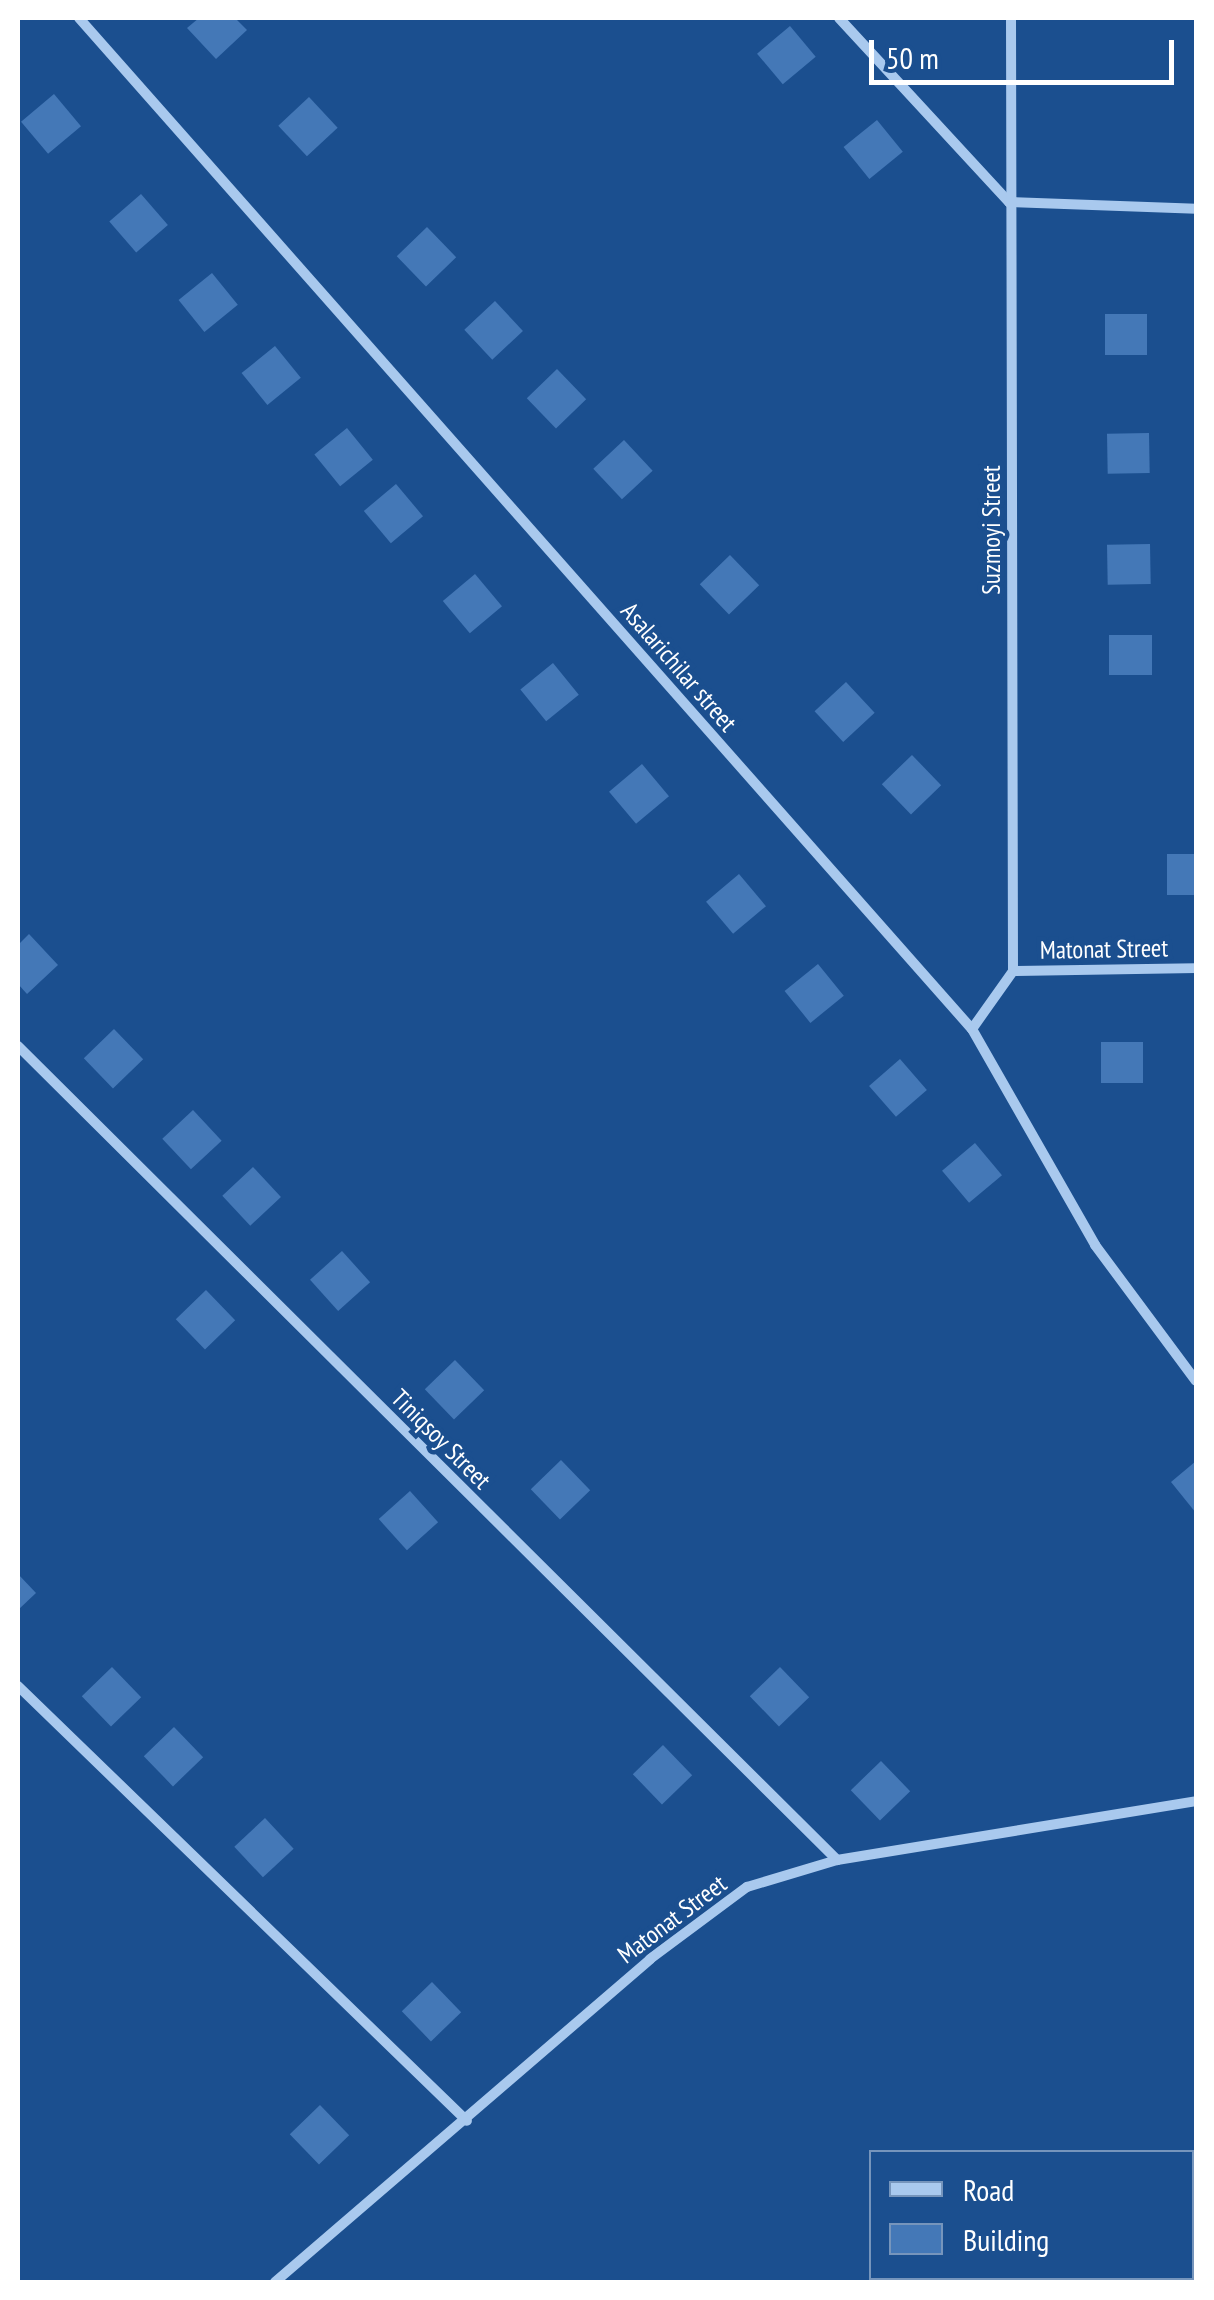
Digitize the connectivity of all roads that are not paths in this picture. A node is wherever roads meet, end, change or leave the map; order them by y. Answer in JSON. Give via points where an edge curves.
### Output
{"nodes":[{"id":1,"x":80,"y":18,"type":"edge"},
{"id":2,"x":839,"y":18,"type":"edge"},
{"id":3,"x":1011,"y":18,"type":"edge"},
{"id":4,"x":1009,"y":202,"type":"junction"},
{"id":5,"x":1196,"y":209,"type":"edge"},
{"id":6,"x":1196,"y":968,"type":"edge"},
{"id":7,"x":1013,"y":970,"type":"junction"},
{"id":8,"x":972,"y":1029,"type":"junction"},
{"id":9,"x":18,"y":1046,"type":"edge"},
{"id":10,"x":1196,"y":1381,"type":"edge"},
{"id":11,"x":18,"y":1686,"type":"edge"},
{"id":12,"x":1196,"y":1802,"type":"edge"},
{"id":13,"x":837,"y":1860,"type":"junction"},
{"id":14,"x":468,"y":2121,"type":"junction"},
{"id":15,"x":275,"y":2282,"type":"edge"}],
"edges":[{"from":1,"to":8,"type":"street","name":"Asalarichilar street"},
{"from":2,"to":4,"type":"street"},
{"from":3,"to":4,"type":"street","name":"Suzmoyi Street"},
{"from":4,"to":5,"type":"street"},
{"from":4,"to":7,"type":"street","name":"Suzmoyi Street"},
{"from":6,"to":7,"type":"street","name":"Matonat Street"},
{"from":7,"to":8,"type":"street"},
{"from":8,"to":10,"type":"street","name":"Asalarichilar street","via":[[1095,1245]]},
{"from":9,"to":13,"type":"street","name":"Tiniqsoy Street"},
{"from":11,"to":14,"type":"street"},
{"from":12,"to":13,"type":"street","name":"Matonat Street"},
{"from":13,"to":14,"type":"street","name":"Matonat Street","via":[[747,1888],[650,1959]]},
{"from":14,"to":15,"type":"street","name":"Matonat Street"}]}
